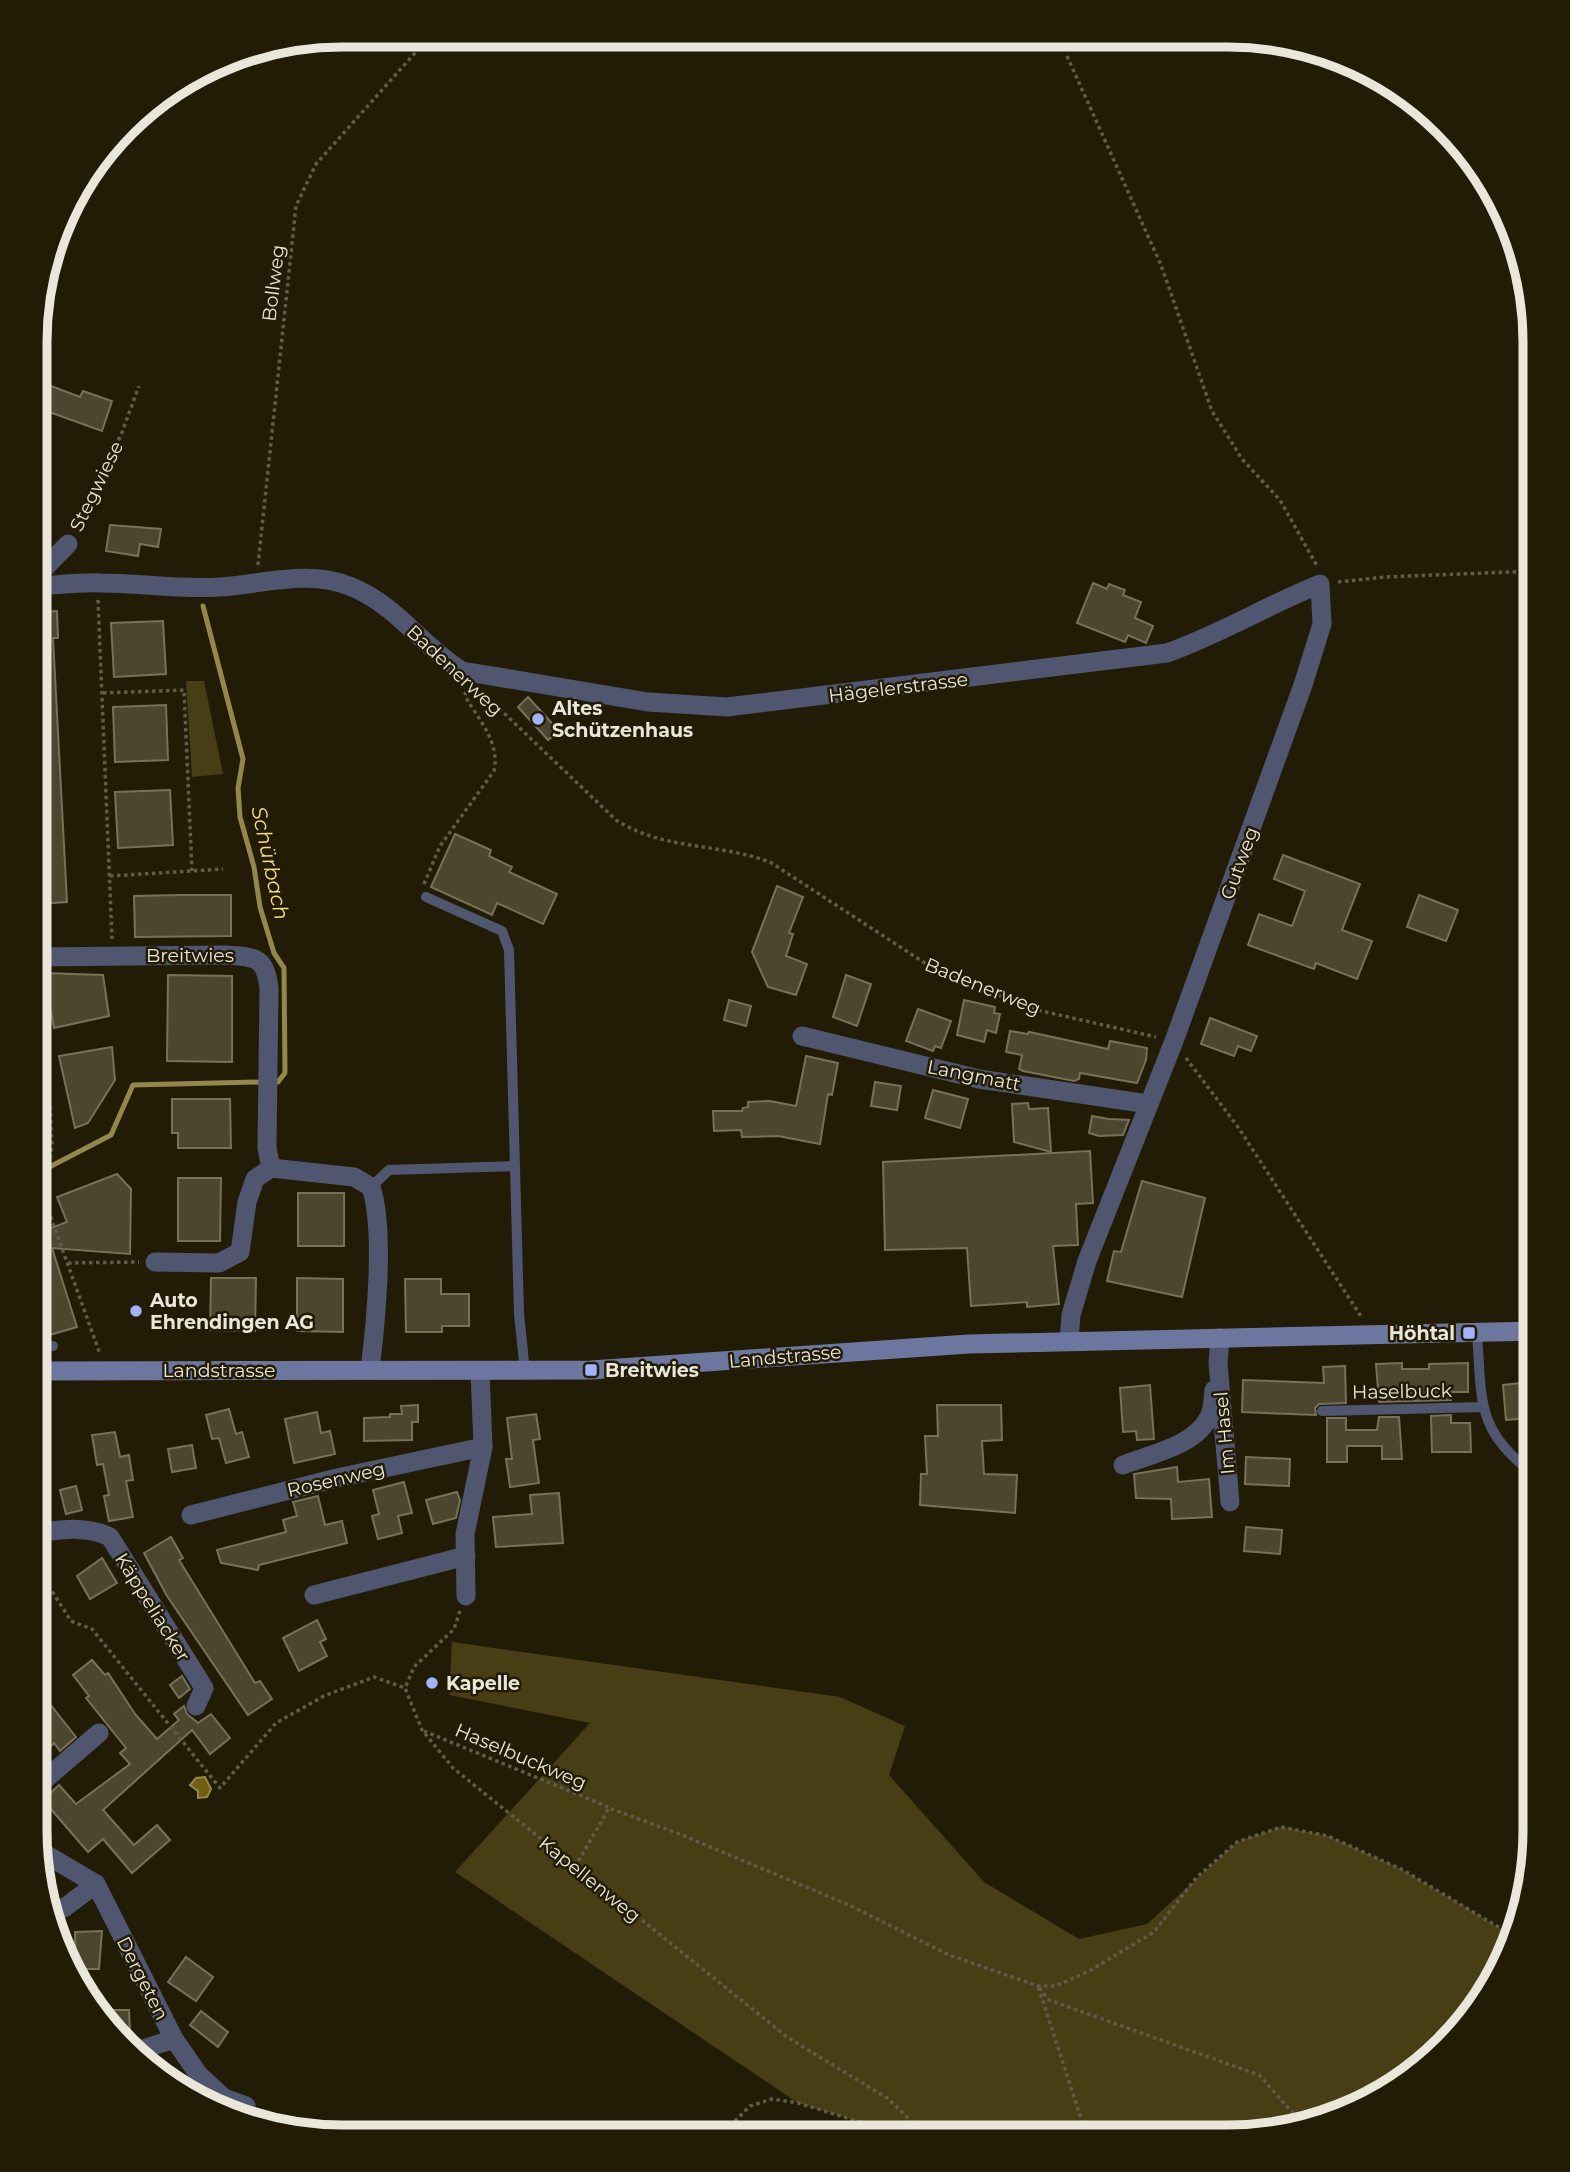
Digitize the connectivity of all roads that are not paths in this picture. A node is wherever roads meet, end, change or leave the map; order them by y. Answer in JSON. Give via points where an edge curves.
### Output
{"nodes":[{"id":1,"x":68,"y":544,"type":"road end"},
{"id":2,"x":47,"y":566,"type":"edge"},
{"id":3,"x":1320,"y":584,"type":"joint"},
{"id":4,"x":47,"y":585,"type":"edge"},
{"id":5,"x":462,"y":671,"type":"joint"},
{"id":6,"x":426,"y":897,"type":"road end"},
{"id":7,"x":47,"y":957,"type":"edge"},
{"id":8,"x":802,"y":1036,"type":"dead end"},
{"id":9,"x":1147,"y":1104,"type":"junction"},
{"id":10,"x":515,"y":1166,"type":"junction"},
{"id":11,"x":271,"y":1168,"type":"junction"},
{"id":12,"x":370,"y":1187,"type":"junction"},
{"id":13,"x":155,"y":1262,"type":"road end"},
{"id":14,"x":1523,"y":1331,"type":"edge"},
{"id":15,"x":1477,"y":1332,"type":"junction"},
{"id":16,"x":1220,"y":1338,"type":"junction"},
{"id":17,"x":1069,"y":1340,"type":"junction"},
{"id":18,"x":47,"y":1346,"type":"edge"},
{"id":19,"x":53,"y":1346,"type":"dead end"},
{"id":20,"x":1218,"y":1363,"type":"junction"},
{"id":21,"x":370,"y":1369,"type":"junction"},
{"id":22,"x":47,"y":1371,"type":"edge"},
{"id":23,"x":480,"y":1371,"type":"junction"},
{"id":24,"x":525,"y":1371,"type":"junction"},
{"id":25,"x":1483,"y":1407,"type":"junction"},
{"id":26,"x":1322,"y":1411,"type":"dead end"},
{"id":27,"x":483,"y":1447,"type":"junction"},
{"id":28,"x":1123,"y":1465,"type":"dead end"},
{"id":29,"x":1523,"y":1466,"type":"edge"},
{"id":30,"x":1230,"y":1502,"type":"dead end"},
{"id":31,"x":191,"y":1515,"type":"dead end"},
{"id":32,"x":47,"y":1532,"type":"edge"},
{"id":33,"x":466,"y":1556,"type":"junction"},
{"id":34,"x":314,"y":1595,"type":"dead end"},
{"id":35,"x":466,"y":1596,"type":"road end"},
{"id":36,"x":196,"y":1706,"type":"dead end"},
{"id":37,"x":99,"y":1733,"type":"dead end"},
{"id":38,"x":47,"y":1778,"type":"edge"},
{"id":39,"x":49,"y":1856,"type":"edge"},
{"id":40,"x":96,"y":1884,"type":"junction"},
{"id":41,"x":58,"y":1909,"type":"edge"},
{"id":42,"x":174,"y":2039,"type":"junction"},
{"id":43,"x":145,"y":2049,"type":"edge"},
{"id":44,"x":246,"y":2106,"type":"road end"}],
"edges":[{"from":1,"to":2,"type":"street","name":"Stegwiese"},
{"from":3,"to":5,"type":"street","name":"Hägelerstrasse","via":[[1167,653],[727,707],[648,702]]},
{"from":3,"to":9,"type":"street","name":"Gutweg","via":[[1322,624],[1303,685]]},
{"from":4,"to":5,"type":"street","name":"Badenerweg","via":[[98,582],[219,587],[316,579],[352,587],[393,611],[438,656]]},
{"from":6,"to":10,"type":"lane","via":[[502,931],[509,950]]},
{"from":7,"to":11,"type":"street","name":"Breitwies","via":[[225,955],[260,961],[267,970],[269,988],[267,1148]]},
{"from":8,"to":9,"type":"street","name":"Langmatt","via":[[979,1079]]},
{"from":9,"to":17,"type":"street","name":"Gutweg","via":[[1087,1261],[1071,1315]]},
{"from":10,"to":12,"type":"lane","via":[[389,1170]]},
{"from":10,"to":24,"type":"lane"},
{"from":11,"to":12,"type":"street","via":[[354,1177]]},
{"from":11,"to":13,"type":"street","via":[[255,1179],[240,1252],[219,1263]]},
{"from":12,"to":21,"type":"street","via":[[377,1208]]},
{"from":14,"to":15,"type":"main road","name":"Landstrasse"},
{"from":15,"to":16,"type":"main road","name":"Landstrasse"},
{"from":15,"to":25,"type":"lane","name":"Haselbuck"},
{"from":16,"to":17,"type":"main road","name":"Landstrasse"},
{"from":16,"to":20,"type":"street","name":"Im Hasel"},
{"from":17,"to":24,"type":"main road","name":"Landstrasse"},
{"from":18,"to":19,"type":"lane"},
{"from":20,"to":28,"type":"street","name":"Im Hasel","via":[[1210,1416],[1200,1430],[1180,1443]]},
{"from":20,"to":30,"type":"street","name":"Im Hasel"},
{"from":21,"to":22,"type":"main road","name":"Landstrasse"},
{"from":21,"to":23,"type":"main road","name":"Landstrasse"},
{"from":23,"to":24,"type":"main road","name":"Landstrasse"},
{"from":23,"to":27,"type":"street"},
{"from":25,"to":26,"type":"lane","name":"Haselbuck"},
{"from":25,"to":29,"type":"lane","name":"Haselbuck","via":[[1509,1455]]},
{"from":27,"to":31,"type":"street","name":"Rosenweg"},
{"from":27,"to":33,"type":"street","via":[[465,1534]]},
{"from":32,"to":36,"type":"street","name":"Käppeliacker","via":[[68,1529],[110,1537],[204,1688]]},
{"from":33,"to":34,"type":"street"},
{"from":33,"to":35,"type":"street"},
{"from":37,"to":38,"type":"street"},
{"from":39,"to":40,"type":"street"},
{"from":40,"to":41,"type":"street"},
{"from":40,"to":42,"type":"street","name":"Dergeten"},
{"from":42,"to":43,"type":"street"},
{"from":42,"to":44,"type":"street","name":"Dergeten","via":[[199,2075],[224,2098]]}]}
